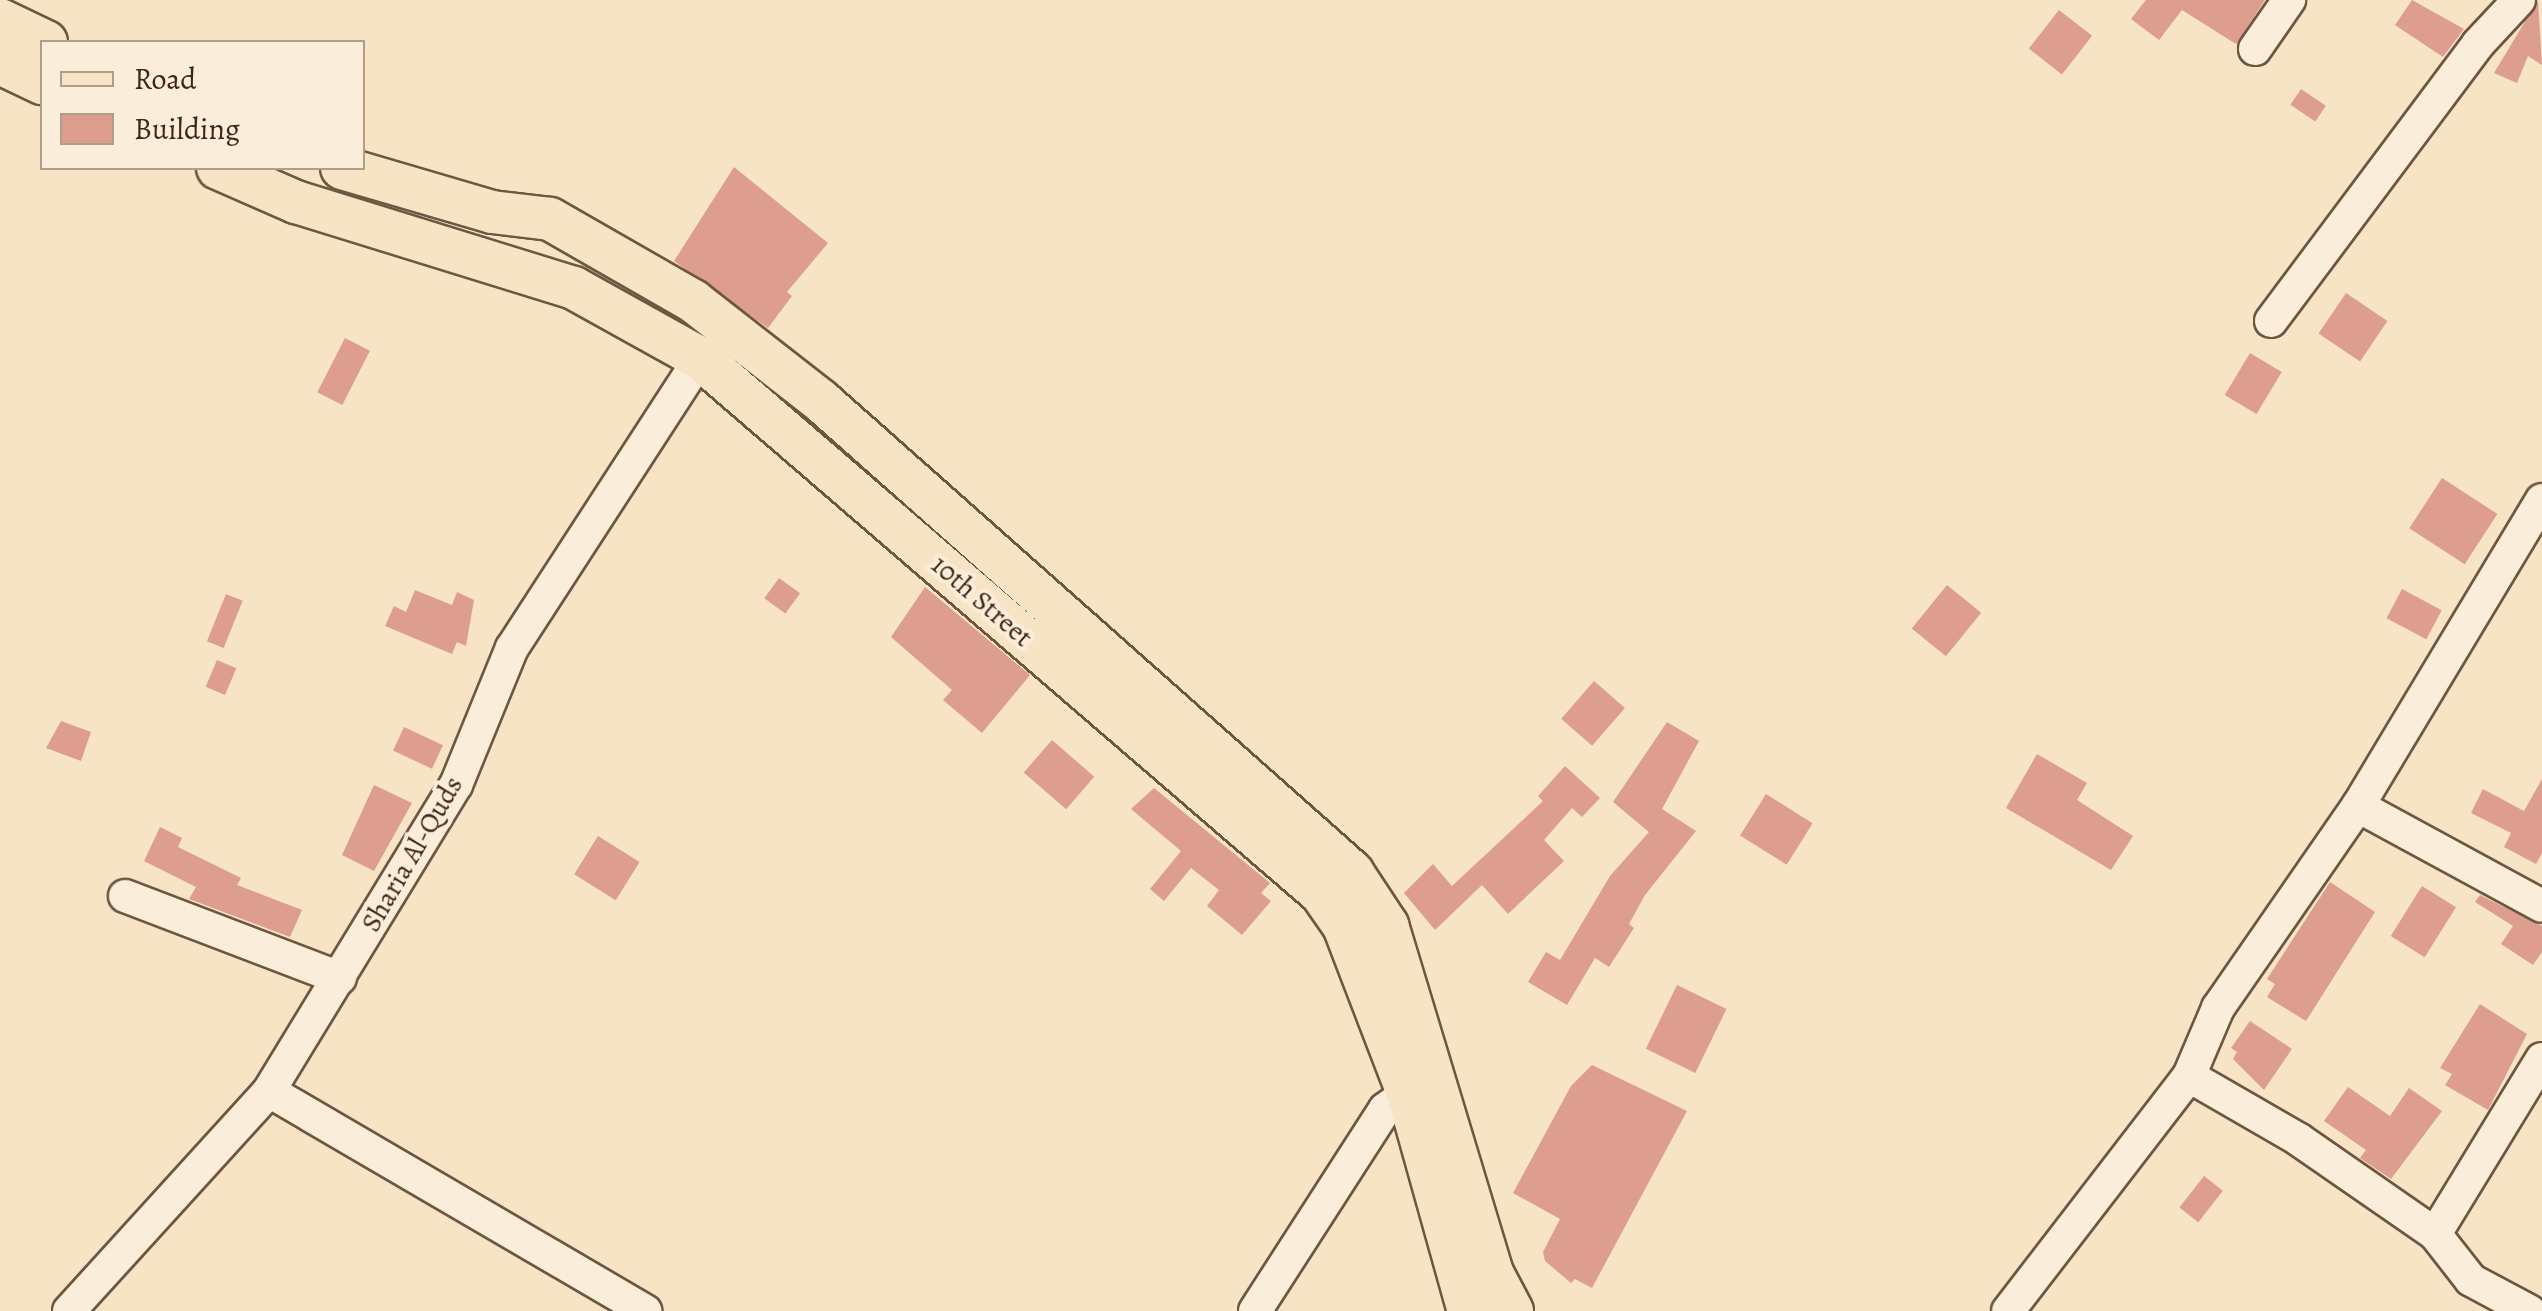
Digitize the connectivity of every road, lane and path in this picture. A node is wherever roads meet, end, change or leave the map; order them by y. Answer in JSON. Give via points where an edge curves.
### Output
{"nodes":[{"id":1,"x":2289,"y":0,"type":"edge"},
{"id":2,"x":2519,"y":0,"type":"edge"},
{"id":3,"x":0,"y":20,"type":"edge"},
{"id":4,"x":42,"y":40,"type":"edge"},
{"id":5,"x":2254,"y":50,"type":"dead end"},
{"id":6,"x":0,"y":63,"type":"edge"},
{"id":7,"x":40,"y":83,"type":"edge"},
{"id":8,"x":223,"y":170,"type":"edge"},
{"id":9,"x":349,"y":170,"type":"edge"},
{"id":10,"x":2271,"y":321,"type":"dead end"},
{"id":11,"x":700,"y":358,"type":"junction"},
{"id":12,"x":2542,"y":500,"type":"edge"},
{"id":13,"x":2358,"y":806,"type":"junction"},
{"id":14,"x":125,"y":896,"type":"dead end"},
{"id":15,"x":2542,"y":906,"type":"edge"},
{"id":16,"x":340,"y":978,"type":"junction"},
{"id":17,"x":2542,"y":1059,"type":"edge"},
{"id":18,"x":2189,"y":1076,"type":"junction"},
{"id":19,"x":269,"y":1091,"type":"junction"},
{"id":20,"x":1408,"y":1093,"type":"junction"},
{"id":21,"x":2435,"y":1234,"type":"junction"},
{"id":22,"x":69,"y":1311,"type":"edge"},
{"id":23,"x":645,"y":1311,"type":"edge"},
{"id":24,"x":1255,"y":1311,"type":"edge"},
{"id":25,"x":1469,"y":1311,"type":"edge"},
{"id":26,"x":1512,"y":1311,"type":"edge"},
{"id":27,"x":2008,"y":1311,"type":"edge"},
{"id":28,"x":2529,"y":1311,"type":"edge"}],
"edges":[{"from":1,"to":5,"type":"street"},
{"from":2,"to":10,"type":"street","via":[[2478,44]]},
{"from":3,"to":4,"type":"main road"},
{"from":6,"to":7,"type":"main road"},
{"from":8,"to":11,"type":"main road","name":"10th Street","via":[[296,202],[574,288]]},
{"from":9,"to":26,"type":"main road","name":"10th Street","via":[[492,212],[550,219],[693,301],[820,401],[1352,872],[1387,925],[1492,1273]]},
{"from":11,"to":16,"type":"street","name":"Sharia Al-Quds","via":[[512,648],[456,785]]},
{"from":11,"to":20,"type":"main road","name":"10th Street","via":[[1320,892],[1344,926]]},
{"from":12,"to":13,"type":"street"},
{"from":13,"to":15,"type":"street"},
{"from":13,"to":18,"type":"street","via":[[2218,1008]]},
{"from":14,"to":16,"type":"street"},
{"from":16,"to":19,"type":"street","name":"Sharia Al-Quds"},
{"from":17,"to":21,"type":"street"},
{"from":18,"to":21,"type":"street","via":[[2298,1139]]},
{"from":18,"to":27,"type":"street"},
{"from":19,"to":22,"type":"street","name":"Sharia Al-Quds"},
{"from":19,"to":23,"type":"street"},
{"from":20,"to":24,"type":"street","via":[[1385,1110]]},
{"from":20,"to":25,"type":"main road","name":"10th Street"},
{"from":21,"to":28,"type":"street","via":[[2471,1280]]}]}
